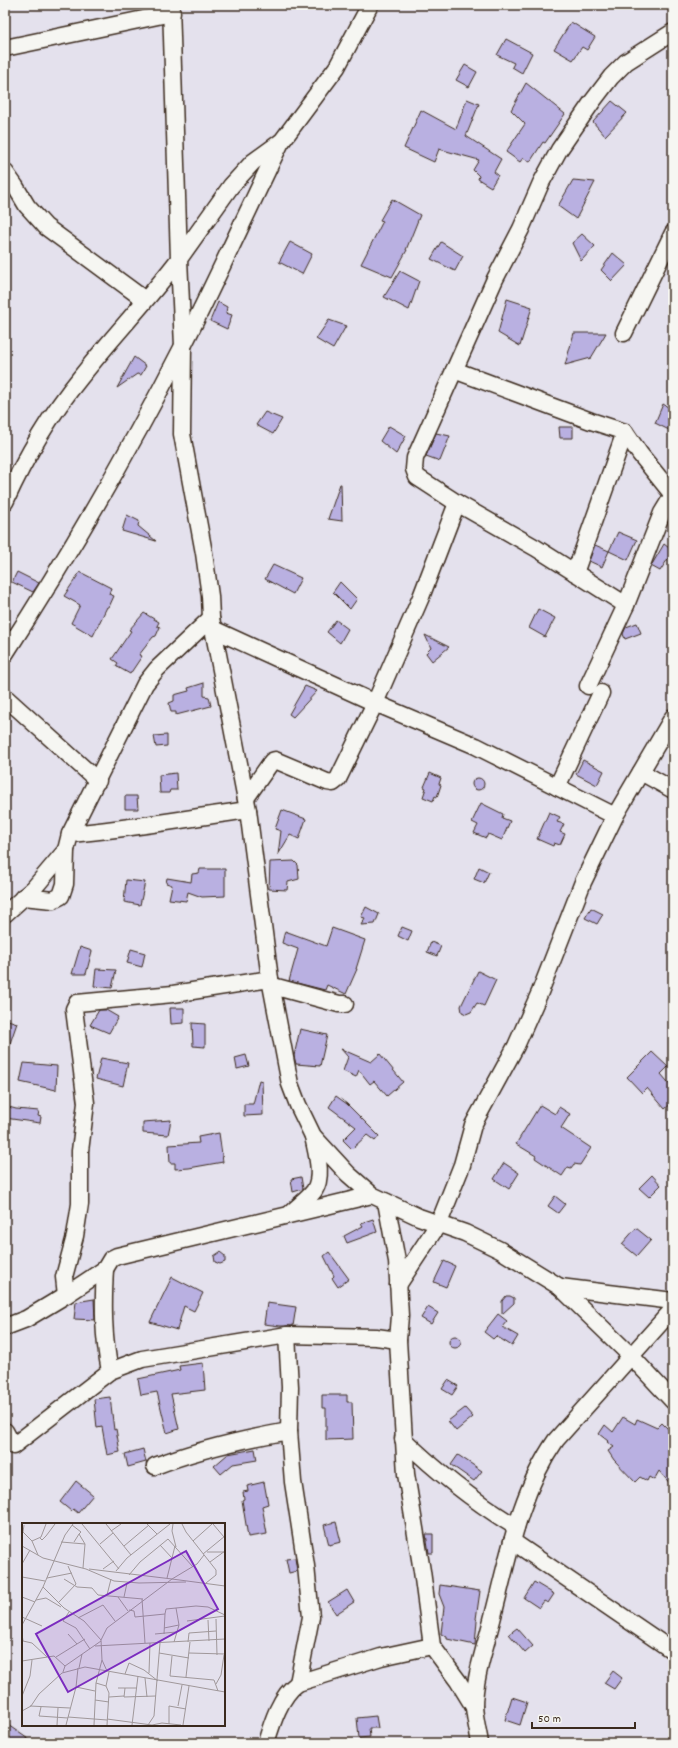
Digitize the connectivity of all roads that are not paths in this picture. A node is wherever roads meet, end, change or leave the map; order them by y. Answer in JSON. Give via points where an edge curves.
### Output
{"nodes":[{"id":1,"x":370,"y":5,"type":"edge"},
{"id":2,"x":171,"y":9,"type":"edge"},
{"id":3,"x":673,"y":32,"type":"edge"},
{"id":4,"x":5,"y":48,"type":"edge"},
{"id":5,"x":282,"y":141,"type":"junction"},
{"id":6,"x":5,"y":172,"type":"edge"},
{"id":7,"x":673,"y":233,"type":"edge"},
{"id":8,"x":179,"y":259,"type":"junction"},
{"id":9,"x":145,"y":300,"type":"junction"},
{"id":10,"x":624,"y":333,"type":"dead end"},
{"id":11,"x":183,"y":346,"type":"junction"},
{"id":12,"x":454,"y":370,"type":"junction"},
{"id":13,"x":625,"y":432,"type":"junction"},
{"id":14,"x":673,"y":495,"type":"edge"},
{"id":15,"x":5,"y":502,"type":"edge"},
{"id":16,"x":457,"y":503,"type":"junction"},
{"id":17,"x":575,"y":573,"type":"junction"},
{"id":18,"x":626,"y":605,"type":"junction"},
{"id":19,"x":212,"y":624,"type":"junction"},
{"id":20,"x":5,"y":654,"type":"edge"},
{"id":21,"x":5,"y":697,"type":"edge"},
{"id":22,"x":375,"y":703,"type":"junction"},
{"id":23,"x":673,"y":717,"type":"edge"},
{"id":24,"x":641,"y":772,"type":"junction"},
{"id":25,"x":98,"y":781,"type":"junction"},
{"id":26,"x":557,"y":787,"type":"junction"},
{"id":27,"x":673,"y":790,"type":"edge"},
{"id":28,"x":247,"y":804,"type":"junction"},
{"id":29,"x":615,"y":816,"type":"junction"},
{"id":30,"x":68,"y":842,"type":"junction"},
{"id":31,"x":23,"y":897,"type":"junction"},
{"id":32,"x":5,"y":914,"type":"edge"},
{"id":33,"x":272,"y":983,"type":"junction"},
{"id":34,"x":345,"y":1004,"type":"dead end"},
{"id":35,"x":313,"y":1136,"type":"junction"},
{"id":36,"x":379,"y":1199,"type":"junction"},
{"id":37,"x":288,"y":1214,"type":"junction"},
{"id":38,"x":439,"y":1222,"type":"junction"},
{"id":39,"x":105,"y":1269,"type":"junction"},
{"id":40,"x":398,"y":1285,"type":"junction"},
{"id":41,"x":560,"y":1287,"type":"junction"},
{"id":42,"x":66,"y":1295,"type":"junction"},
{"id":43,"x":673,"y":1301,"type":"edge"},
{"id":44,"x":673,"y":1309,"type":"edge"},
{"id":45,"x":5,"y":1327,"type":"edge"},
{"id":46,"x":287,"y":1336,"type":"junction"},
{"id":47,"x":398,"y":1340,"type":"junction"},
{"id":48,"x":631,"y":1356,"type":"junction"},
{"id":49,"x":110,"y":1371,"type":"junction"},
{"id":50,"x":673,"y":1400,"type":"edge"},
{"id":51,"x":5,"y":1431,"type":"edge"},
{"id":52,"x":289,"y":1432,"type":"junction"},
{"id":53,"x":403,"y":1439,"type":"junction"},
{"id":54,"x":155,"y":1466,"type":"dead end"},
{"id":55,"x":514,"y":1534,"type":"junction"},
{"id":56,"x":432,"y":1646,"type":"junction"},
{"id":57,"x":672,"y":1649,"type":"edge"},
{"id":58,"x":298,"y":1683,"type":"junction"},
{"id":59,"x":474,"y":1707,"type":"junction"},
{"id":60,"x":266,"y":1743,"type":"edge"},
{"id":61,"x":480,"y":1743,"type":"edge"}],
"edges":[{"from":1,"to":5,"type":"street","via":[[337,66]]},
{"from":2,"to":4,"type":"street"},
{"from":2,"to":8,"type":"street"},
{"from":3,"to":12,"type":"street","via":[[626,62],[611,77],[560,150],[541,183]]},
{"from":5,"to":8,"type":"street","via":[[253,162],[231,186]]},
{"from":5,"to":11,"type":"street"},
{"from":6,"to":9,"type":"street","via":[[27,206],[46,227]]},
{"from":7,"to":10,"type":"street"},
{"from":8,"to":9,"type":"street"},
{"from":8,"to":11,"type":"street"},
{"from":9,"to":15,"type":"street","via":[[59,406],[19,472]]},
{"from":11,"to":19,"type":"street","via":[[182,434],[204,554]]},
{"from":11,"to":20,"type":"street","via":[[112,478],[53,580]]},
{"from":12,"to":13,"type":"street"},
{"from":12,"to":16,"type":"street","via":[[415,458],[414,469],[417,477]]},
{"from":13,"to":14,"type":"street"},
{"from":13,"to":17,"type":"street"},
{"from":14,"to":18,"type":"street","via":[[662,513]]},
{"from":16,"to":17,"type":"street"},
{"from":16,"to":22,"type":"street","via":[[421,597]]},
{"from":17,"to":18,"type":"street"},
{"from":18,"to":26,"type":"street"},
{"from":19,"to":22,"type":"street"},
{"from":19,"to":25,"type":"street","via":[[151,675]]},
{"from":19,"to":28,"type":"street"},
{"from":21,"to":25,"type":"street"},
{"from":22,"to":26,"type":"street","via":[[476,746]]},
{"from":22,"to":28,"type":"street","via":[[338,779],[333,783],[275,760]]},
{"from":23,"to":24,"type":"street"},
{"from":24,"to":27,"type":"street"},
{"from":24,"to":29,"type":"street"},
{"from":25,"to":30,"type":"street"},
{"from":26,"to":29,"type":"street"},
{"from":28,"to":30,"type":"street","via":[[107,831]]},
{"from":28,"to":33,"type":"street"},
{"from":29,"to":38,"type":"street","via":[[583,882],[516,1046],[473,1125],[462,1165]]},
{"from":30,"to":31,"type":"street","via":[[34,888]]},
{"from":30,"to":31,"type":"street","via":[[65,884],[60,896],[53,900]]},
{"from":31,"to":32,"type":"street"},
{"from":33,"to":34,"type":"street"},
{"from":33,"to":35,"type":"street","via":[[290,1084]]},
{"from":33,"to":42,"type":"street","via":[[75,1005],[86,1103],[80,1151],[80,1204],[64,1277]]},
{"from":35,"to":36,"type":"street","via":[[348,1174]]},
{"from":35,"to":37,"type":"street","via":[[318,1181],[313,1192]]},
{"from":36,"to":37,"type":"street"},
{"from":36,"to":38,"type":"street","via":[[419,1217]]},
{"from":36,"to":40,"type":"street","via":[[396,1254]]},
{"from":37,"to":39,"type":"street","via":[[117,1256]]},
{"from":38,"to":40,"type":"street"},
{"from":38,"to":41,"type":"street","via":[[500,1250]]},
{"from":39,"to":42,"type":"street"},
{"from":39,"to":49,"type":"street","via":[[103,1324]]},
{"from":40,"to":47,"type":"street"},
{"from":41,"to":43,"type":"street"},
{"from":41,"to":48,"type":"street"},
{"from":42,"to":45,"type":"street","via":[[26,1319]]},
{"from":44,"to":48,"type":"street"},
{"from":46,"to":47,"type":"street","via":[[376,1337]]},
{"from":46,"to":49,"type":"street","via":[[150,1358]]},
{"from":46,"to":52,"type":"street"},
{"from":47,"to":53,"type":"street"},
{"from":48,"to":50,"type":"street"},
{"from":48,"to":55,"type":"street","via":[[575,1418],[544,1458]]},
{"from":49,"to":51,"type":"street","via":[[13,1446]]},
{"from":52,"to":54,"type":"street","via":[[230,1444]]},
{"from":52,"to":58,"type":"street","via":[[311,1617]]},
{"from":53,"to":55,"type":"street","via":[[427,1462],[494,1514]]},
{"from":53,"to":56,"type":"street"},
{"from":55,"to":57,"type":"street"},
{"from":55,"to":59,"type":"street","via":[[479,1670]]},
{"from":56,"to":58,"type":"street","via":[[381,1657]]},
{"from":56,"to":59,"type":"street"},
{"from":58,"to":60,"type":"street","via":[[287,1694],[271,1726]]},
{"from":59,"to":61,"type":"street"}]}
